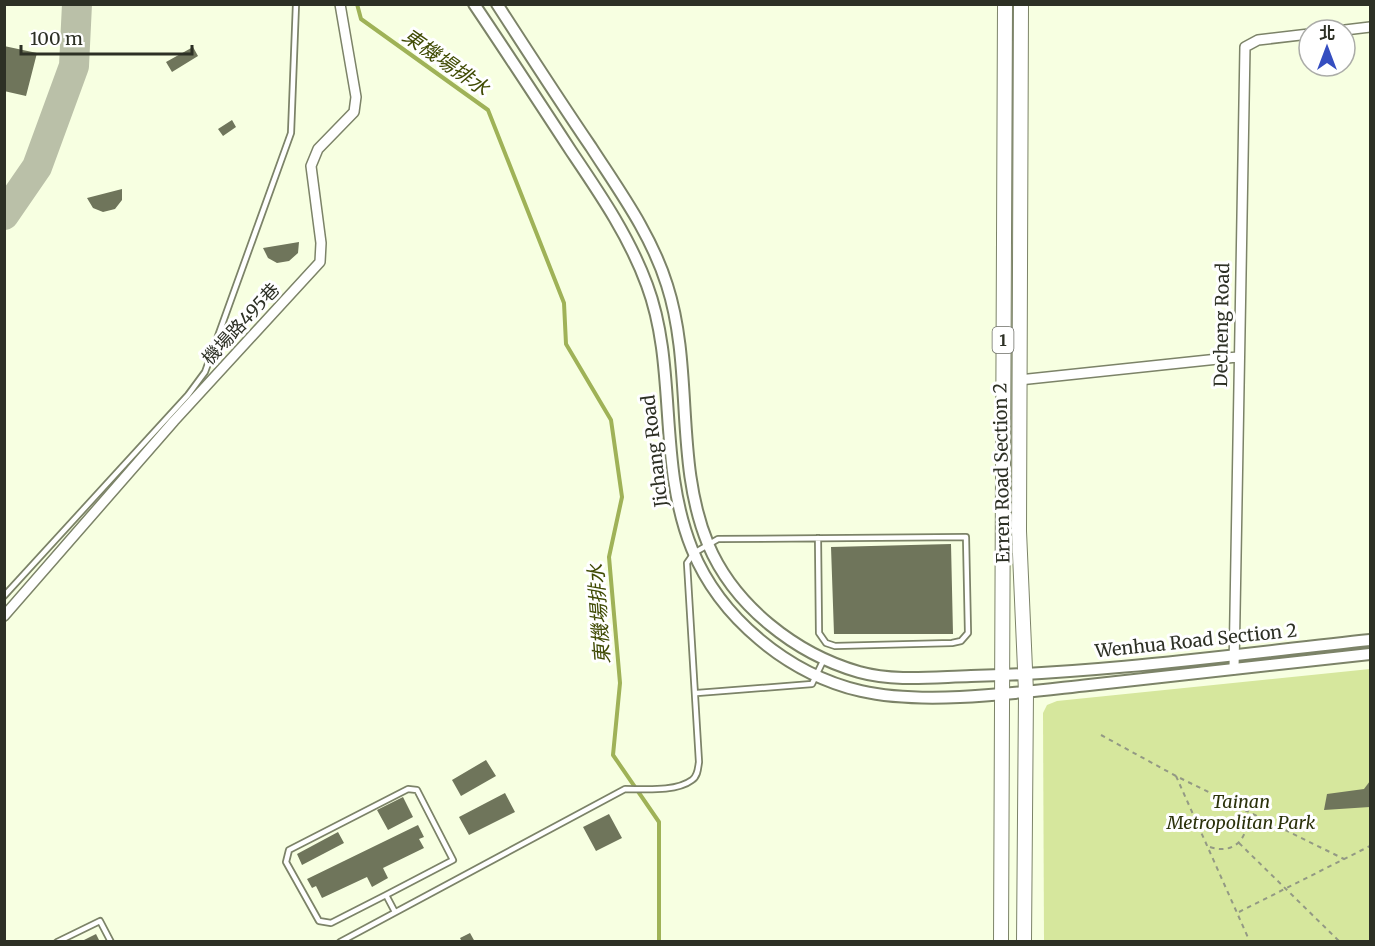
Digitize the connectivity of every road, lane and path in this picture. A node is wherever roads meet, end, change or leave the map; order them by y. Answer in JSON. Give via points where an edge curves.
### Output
{"nodes":[{"id":1,"x":296,"y":4,"type":"edge"},
{"id":2,"x":340,"y":4,"type":"edge"},
{"id":3,"x":474,"y":4,"type":"edge"},
{"id":4,"x":496,"y":4,"type":"edge"},
{"id":5,"x":1005,"y":4,"type":"edge"},
{"id":6,"x":1021,"y":4,"type":"edge"},
{"id":7,"x":1297,"y":35,"type":"edge"},
{"id":8,"x":1237,"y":357,"type":"junction"},
{"id":9,"x":1019,"y":380,"type":"junction"},
{"id":10,"x":819,"y":538,"type":"junction"},
{"id":11,"x":709,"y":546,"type":"junction"},
{"id":12,"x":694,"y":553,"type":"junction"},
{"id":13,"x":4,"y":596,"type":"edge"},
{"id":14,"x":4,"y":616,"type":"edge"},
{"id":15,"x":1371,"y":640,"type":"edge"},
{"id":16,"x":1371,"y":654,"type":"edge"},
{"id":17,"x":1233,"y":655,"type":"junction"},
{"id":18,"x":824,"y":659,"type":"junction"},
{"id":19,"x":1234,"y":669,"type":"junction"},
{"id":20,"x":1025,"y":674,"type":"junction"},
{"id":21,"x":1002,"y":675,"type":"junction"},
{"id":22,"x":817,"y":676,"type":"junction"},
{"id":23,"x":1026,"y":692,"type":"junction"},
{"id":24,"x":697,"y":693,"type":"junction"},
{"id":25,"x":1001,"y":694,"type":"junction"},
{"id":26,"x":1101,"y":735,"type":"dead end"},
{"id":27,"x":1176,"y":776,"type":"junction"},
{"id":28,"x":1246,"y":810,"type":"junction"},
{"id":29,"x":1239,"y":843,"type":"junction"},
{"id":30,"x":1209,"y":846,"type":"junction"},
{"id":31,"x":1371,"y":846,"type":"edge"},
{"id":32,"x":1344,"y":859,"type":"junction"},
{"id":33,"x":1286,"y":889,"type":"junction"},
{"id":34,"x":386,"y":895,"type":"junction"},
{"id":35,"x":395,"y":912,"type":"junction"},
{"id":36,"x":1238,"y":912,"type":"junction"},
{"id":37,"x":57,"y":942,"type":"edge"},
{"id":38,"x":111,"y":942,"type":"edge"},
{"id":39,"x":340,"y":942,"type":"edge"},
{"id":40,"x":1001,"y":942,"type":"edge"},
{"id":41,"x":1024,"y":942,"type":"edge"},
{"id":42,"x":1250,"y":942,"type":"edge"},
{"id":43,"x":1340,"y":942,"type":"edge"}],
"edges":[{"from":1,"to":13,"type":"lane","via":[[291,133],[205,372]]},
{"from":2,"to":14,"type":"street","name":"機場路495巷","via":[[356,97],[354,112],[318,149],[311,166],[320,262],[174,421]]},
{"from":3,"to":12,"type":"street","name":"Jichang Road","via":[[627,236],[649,288],[660,338],[672,481],[681,522]]},
{"from":4,"to":11,"type":"street","name":"Jichang Road","via":[[644,228],[668,286],[678,338],[691,480]]},
{"from":5,"to":21,"type":"main road","name":"Erren Road Section 2","number":"1"},
{"from":6,"to":9,"type":"main road","name":"Erren Road Section 2","number":"1"},
{"from":7,"to":8,"type":"street","name":"Decheng Road","via":[[1258,40],[1245,47]]},
{"from":8,"to":9,"type":"street"},
{"from":8,"to":17,"type":"street","name":"Decheng Road"},
{"from":9,"to":20,"type":"main road","name":"Erren Road Section 2","number":"1","via":[[1019,531]]},
{"from":10,"to":10,"type":"lane","via":[[966,537],[968,633],[961,641],[952,643],[826,643],[819,633]]},
{"from":10,"to":11,"type":"lane","via":[[718,539]]},
{"from":11,"to":12,"type":"lane"},
{"from":11,"to":18,"type":"street","name":"Jichang Road","via":[[727,576],[758,613],[795,644]]},
{"from":12,"to":22,"type":"street","name":"Jichang Road","via":[[726,605],[749,630],[779,655]]},
{"from":12,"to":24,"type":"lane","via":[[687,563]]},
{"from":15,"to":17,"type":"street","name":"Wenhua Road Section 2"},
{"from":16,"to":19,"type":"street","name":"Wenhua Road Section 2"},
{"from":17,"to":19,"type":"street","name":"Decheng Road"},
{"from":17,"to":20,"type":"street","name":"Wenhua Road Section 2"},
{"from":18,"to":21,"type":"street","name":"Jichang Road","via":[[861,672],[899,677]]},
{"from":18,"to":22,"type":"lane"},
{"from":19,"to":23,"type":"street","name":"Wenhua Road Section 2"},
{"from":20,"to":21,"type":"street","name":"Jichang Road"},
{"from":20,"to":23,"type":"main road","name":"Erren Road Section 2","number":"1"},
{"from":21,"to":25,"type":"main road","name":"Erren Road Section 2","number":"1"},
{"from":22,"to":24,"type":"lane","via":[[812,684]]},
{"from":22,"to":25,"type":"street","name":"Jichang Road","via":[[860,691],[902,697]]},
{"from":23,"to":25,"type":"street","name":"Jichang Road"},
{"from":23,"to":41,"type":"main road","name":"Erren Road Section 2","number":"1"},
{"from":24,"to":35,"type":"lane","via":[[697,774],[693,780],[678,786],[625,789]]},
{"from":25,"to":40,"type":"main road","name":"Erren Road Section 2","number":"1"},
{"from":26,"to":27,"type":"path"},
{"from":27,"to":28,"type":"path"},
{"from":27,"to":30,"type":"path"},
{"from":28,"to":29,"type":"path","via":[[1249,825]]},
{"from":28,"to":32,"type":"path"},
{"from":29,"to":30,"type":"path","via":[[1217,849]]},
{"from":29,"to":33,"type":"path"},
{"from":30,"to":36,"type":"path"},
{"from":31,"to":32,"type":"path"},
{"from":32,"to":33,"type":"path"},
{"from":33,"to":36,"type":"path"},
{"from":33,"to":43,"type":"path"},
{"from":34,"to":34,"type":"lane","via":[[453,860],[417,790],[408,789],[289,850],[286,862],[319,921],[331,923]]},
{"from":34,"to":35,"type":"lane"},
{"from":35,"to":39,"type":"lane"},
{"from":36,"to":42,"type":"path"},
{"from":37,"to":38,"type":"lane","via":[[100,921]]}]}
